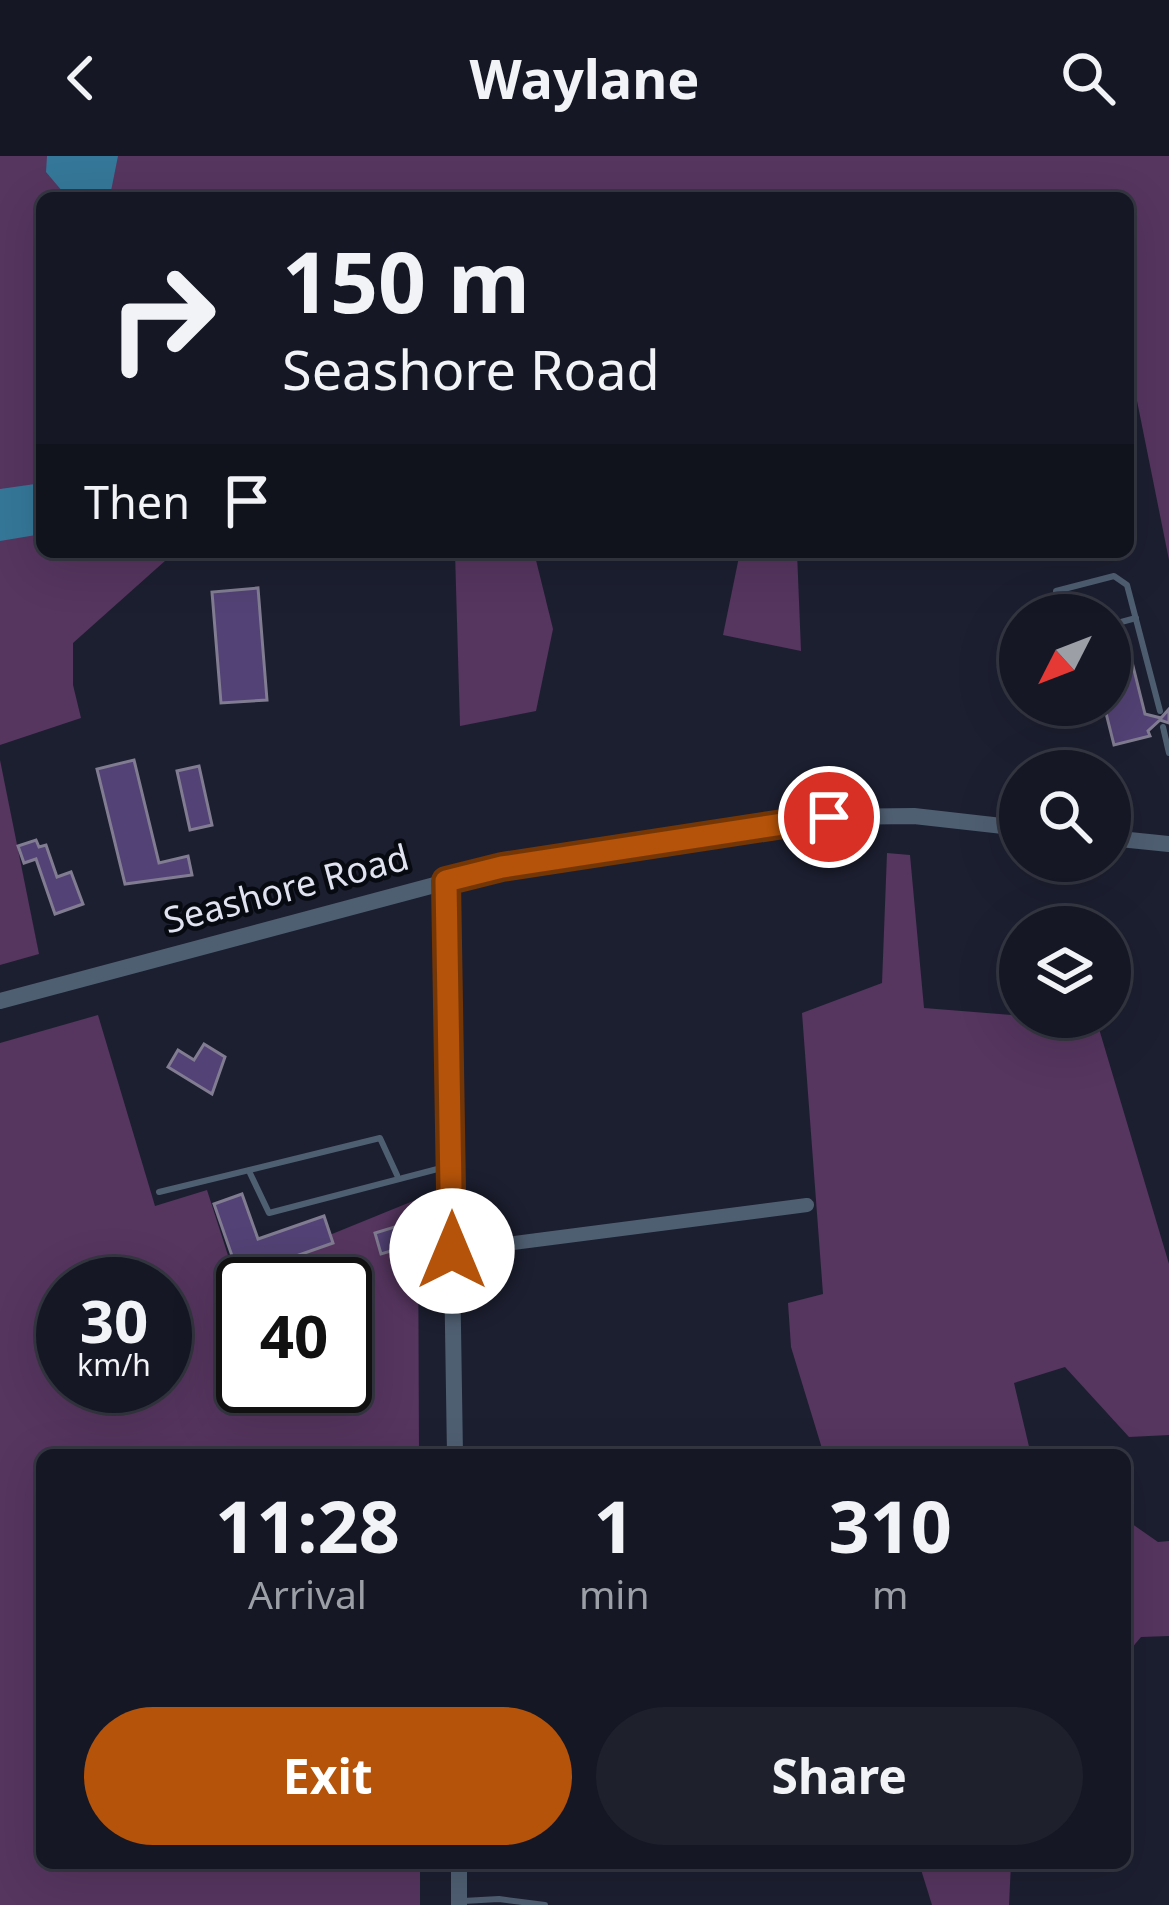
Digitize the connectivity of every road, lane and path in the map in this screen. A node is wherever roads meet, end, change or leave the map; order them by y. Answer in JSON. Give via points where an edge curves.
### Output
{"nodes":[{"id":1,"x":1056,"y":594,"type":"edge"},
{"id":2,"x":1129,"y":594,"type":"edge"},
{"id":3,"x":1131,"y":600,"type":"edge"},
{"id":4,"x":1136,"y":618,"type":"junction"},
{"id":5,"x":1131,"y":619,"type":"edge"},
{"id":6,"x":1160,"y":711,"type":"dead end"},
{"id":7,"x":1163,"y":727,"type":"dead end"},
{"id":8,"x":1169,"y":753,"type":"edge"},
{"id":9,"x":999,"y":826,"type":"edge"},
{"id":10,"x":1131,"y":840,"type":"edge"},
{"id":11,"x":1169,"y":844,"type":"edge"},
{"id":12,"x":446,"y":881,"type":"junction"},
{"id":13,"x":0,"y":1001,"type":"edge"},
{"id":14,"x":452,"y":1165,"type":"junction"},
{"id":15,"x":249,"y":1171,"type":"junction"},
{"id":16,"x":397,"y":1175,"type":"junction"},
{"id":17,"x":159,"y":1192,"type":"dead end"},
{"id":18,"x":807,"y":1205,"type":"dead end"},
{"id":19,"x":452,"y":1251,"type":"junction"},
{"id":20,"x":454,"y":1449,"type":"edge"},
{"id":21,"x":459,"y":1869,"type":"edge"},
{"id":22,"x":459,"y":1903,"type":"edge"},
{"id":23,"x":545,"y":1905,"type":"edge"}],
"edges":[{"from":1,"to":2,"type":"lane","via":[[1114,576]]},
{"from":3,"to":4,"type":"lane"},
{"from":4,"to":5,"type":"lane"},
{"from":4,"to":6,"type":"lane"},
{"from":7,"to":8,"type":"lane"},
{"from":9,"to":12,"type":"street","name":"Seashore Road","via":[[829,817]]},
{"from":10,"to":11,"type":"street"},
{"from":12,"to":13,"type":"street","name":"Seashore Road"},
{"from":12,"to":14,"type":"street"},
{"from":14,"to":16,"type":"lane"},
{"from":14,"to":19,"type":"street"},
{"from":15,"to":16,"type":"lane","via":[[380,1138]]},
{"from":15,"to":16,"type":"lane","via":[[269,1213]]},
{"from":15,"to":17,"type":"lane"},
{"from":18,"to":19,"type":"street"},
{"from":19,"to":20,"type":"street"},
{"from":21,"to":22,"type":"street"},
{"from":22,"to":23,"type":"lane"}]}
